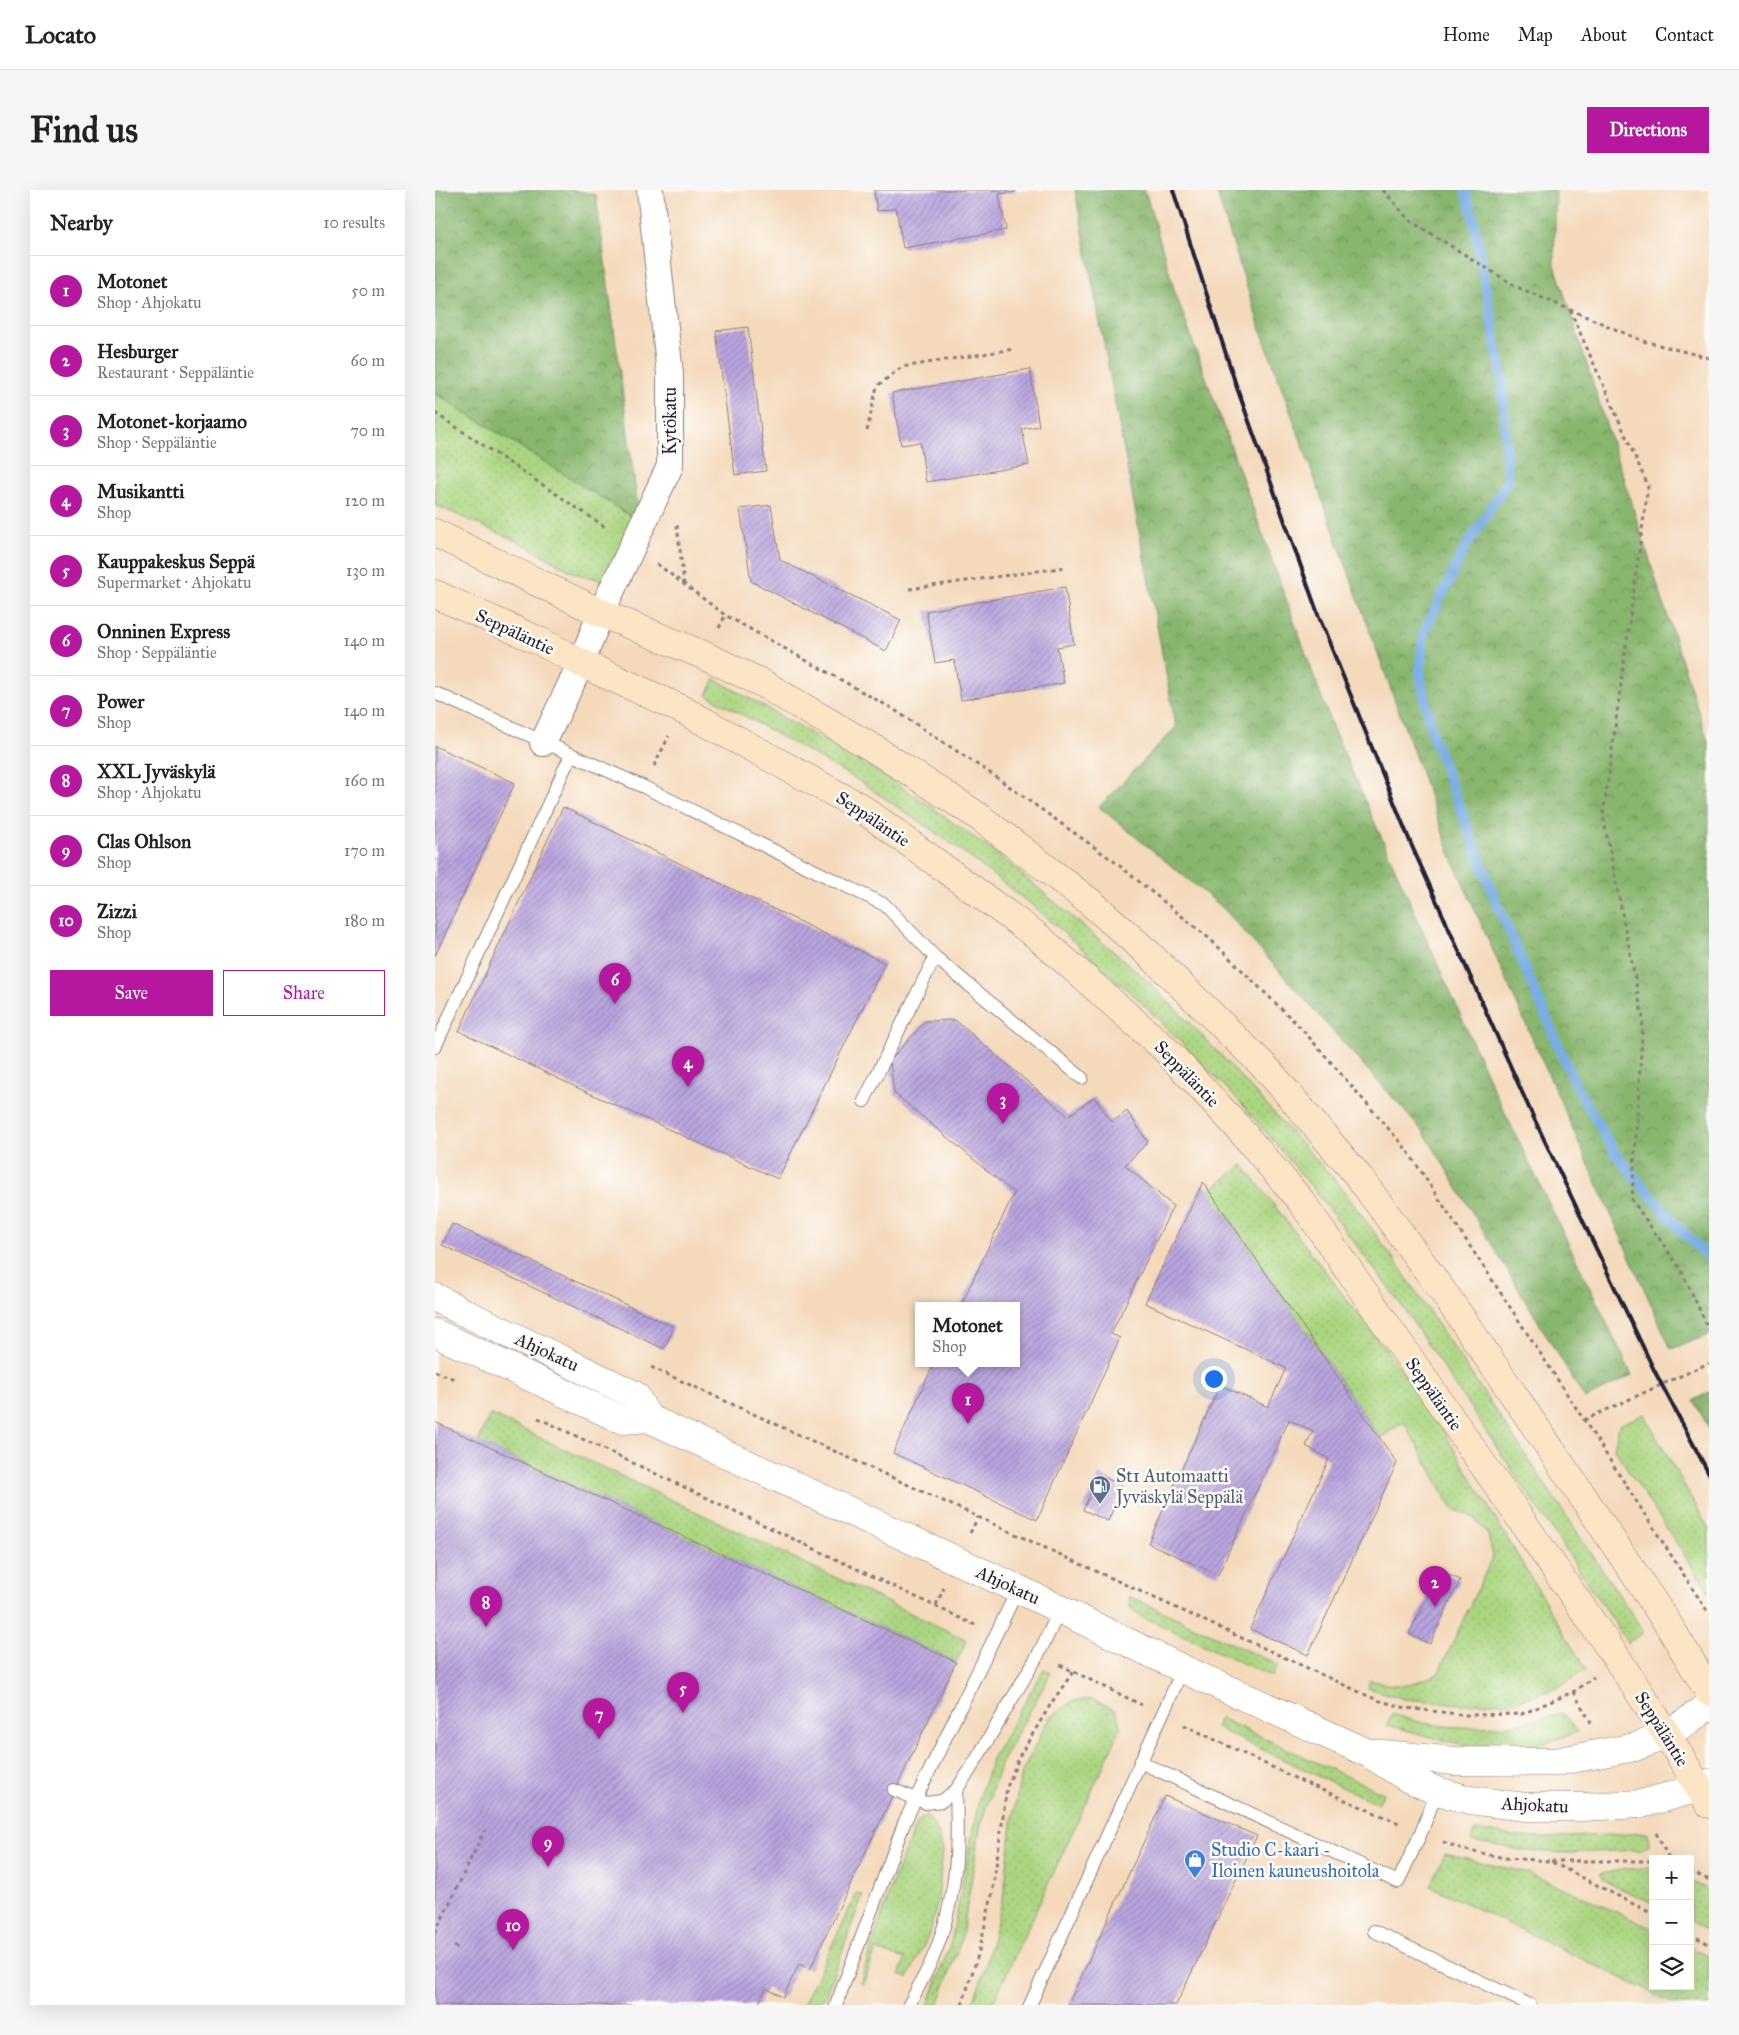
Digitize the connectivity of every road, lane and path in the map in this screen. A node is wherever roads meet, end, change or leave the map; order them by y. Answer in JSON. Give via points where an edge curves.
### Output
{"nodes":[{"id":1,"x":650,"y":190,"type":"edge"},
{"id":2,"x":1383,"y":190,"type":"edge"},
{"id":3,"x":1570,"y":310,"type":"junction"},
{"id":4,"x":1014,"y":349,"type":"dead end"},
{"id":5,"x":1709,"y":358,"type":"edge"},
{"id":6,"x":867,"y":431,"type":"dead end"},
{"id":7,"x":435,"y":533,"type":"edge"},
{"id":8,"x":1067,"y":567,"type":"dead end"},
{"id":9,"x":909,"y":589,"type":"dead end"},
{"id":10,"x":435,"y":594,"type":"edge"},
{"id":11,"x":601,"y":613,"type":"junction"},
{"id":12,"x":581,"y":663,"type":"junction"},
{"id":13,"x":435,"y":693,"type":"edge"},
{"id":14,"x":543,"y":742,"type":"junction"},
{"id":15,"x":571,"y":755,"type":"junction"},
{"id":16,"x":935,"y":957,"type":"junction"},
{"id":17,"x":435,"y":1047,"type":"edge"},
{"id":18,"x":1081,"y":1078,"type":"dead end"},
{"id":19,"x":864,"y":1102,"type":"dead end"},
{"id":20,"x":435,"y":1297,"type":"edge"},
{"id":21,"x":1709,"y":1330,"type":"edge"},
{"id":22,"x":435,"y":1333,"type":"edge"},
{"id":23,"x":1709,"y":1363,"type":"edge"},
{"id":24,"x":650,"y":1366,"type":"dead end"},
{"id":25,"x":648,"y":1418,"type":"junction"},
{"id":26,"x":1584,"y":1420,"type":"dead end"},
{"id":27,"x":1018,"y":1589,"type":"junction"},
{"id":28,"x":1060,"y":1610,"type":"junction"},
{"id":29,"x":1618,"y":1660,"type":"junction"},
{"id":30,"x":1183,"y":1669,"type":"junction"},
{"id":31,"x":1073,"y":1672,"type":"dead end"},
{"id":32,"x":1709,"y":1692,"type":"edge"},
{"id":33,"x":1709,"y":1706,"type":"edge"},
{"id":34,"x":1667,"y":1735,"type":"junction"},
{"id":35,"x":1368,"y":1753,"type":"junction"},
{"id":36,"x":1140,"y":1762,"type":"junction"},
{"id":37,"x":894,"y":1790,"type":"dead end"},
{"id":38,"x":956,"y":1790,"type":"junction"},
{"id":39,"x":1437,"y":1791,"type":"junction"},
{"id":40,"x":1706,"y":1791,"type":"edge"},
{"id":41,"x":915,"y":1800,"type":"junction"},
{"id":42,"x":485,"y":1830,"type":"dead end"},
{"id":43,"x":1551,"y":1861,"type":"dead end"},
{"id":44,"x":1649,"y":1861,"type":"edge"},
{"id":45,"x":1694,"y":1873,"type":"edge"},
{"id":46,"x":1709,"y":1880,"type":"edge"},
{"id":47,"x":1374,"y":1931,"type":"dead end"},
{"id":48,"x":435,"y":1933,"type":"edge"},
{"id":49,"x":1694,"y":1936,"type":"edge"},
{"id":50,"x":1709,"y":1944,"type":"edge"},
{"id":51,"x":454,"y":1946,"type":"dead end"},
{"id":52,"x":460,"y":1949,"type":"dead end"},
{"id":53,"x":836,"y":2005,"type":"edge"},
{"id":54,"x":909,"y":2005,"type":"edge"},
{"id":55,"x":962,"y":2005,"type":"edge"},
{"id":56,"x":1030,"y":2005,"type":"edge"},
{"id":57,"x":1530,"y":2005,"type":"edge"}],
"edges":[{"from":1,"to":11,"type":"street","name":"Kytökatu","via":[[670,374],[670,466]]},
{"from":2,"to":3,"type":"path","via":[[1409,220],[1517,287]]},
{"from":3,"to":5,"type":"path","via":[[1643,341]]},
{"from":3,"to":21,"type":"path","via":[[1649,486],[1603,816],[1643,1018],[1632,1200],[1681,1270]]},
{"from":4,"to":6,"type":"path","via":[[902,367],[877,386]]},
{"from":7,"to":11,"type":"main road"},
{"from":8,"to":9,"type":"path"},
{"from":10,"to":12,"type":"main road","name":"Seppäläntie"},
{"from":11,"to":12,"type":"street","name":"Kytökatu"},
{"from":11,"to":32,"type":"main road","via":[[707,656],[760,682],[873,748],[978,816],[1090,902],[1149,954],[1267,1069],[1359,1177],[1449,1300],[1577,1488]]},
{"from":12,"to":14,"type":"street","name":"Kytökatu"},
{"from":12,"to":29,"type":"main road","name":"Seppäläntie","via":[[681,709],[860,807],[1037,936],[1164,1048],[1301,1201]]},
{"from":13,"to":14,"type":"lane"},
{"from":14,"to":15,"type":"lane"},
{"from":15,"to":16,"type":"lane","via":[[644,787],[885,906]]},
{"from":15,"to":17,"type":"lane"},
{"from":16,"to":18,"type":"lane"},
{"from":16,"to":19,"type":"lane"},
{"from":20,"to":25,"type":"street","name":"Ahjokatu","via":[[635,1395]]},
{"from":22,"to":25,"type":"street","name":"Ahjokatu","via":[[623,1420]]},
{"from":23,"to":26,"type":"path"},
{"from":24,"to":29,"type":"path","via":[[1377,1700],[1406,1708],[1466,1715],[1522,1714],[1573,1692]]},
{"from":25,"to":27,"type":"street","name":"Ahjokatu"},
{"from":27,"to":28,"type":"street","name":"Ahjokatu"},
{"from":27,"to":41,"type":"lane"},
{"from":28,"to":30,"type":"street","name":"Ahjokatu"},
{"from":28,"to":38,"type":"lane","via":[[1038,1655]]},
{"from":29,"to":34,"type":"main road","name":"Seppäläntie"},
{"from":30,"to":35,"type":"street","name":"Ahjokatu"},
{"from":30,"to":36,"type":"lane"},
{"from":31,"to":55,"type":"path","via":[[1020,1755],[1007,1787],[992,1895]]},
{"from":33,"to":34,"type":"street","name":"Ahjokatu"},
{"from":34,"to":35,"type":"street","name":"Ahjokatu","via":[[1635,1747],[1555,1762],[1455,1761]]},
{"from":34,"to":40,"type":"main road","name":"Seppäläntie"},
{"from":35,"to":39,"type":"street","name":"Ahjokatu","via":[[1409,1779]]},
{"from":36,"to":39,"type":"lane","via":[[1398,1882]]},
{"from":36,"to":56,"type":"lane"},
{"from":37,"to":41,"type":"lane"},
{"from":38,"to":41,"type":"lane","via":[[942,1801],[926,1803]]},
{"from":38,"to":54,"type":"lane","via":[[957,1864],[952,1899],[939,1944]]},
{"from":39,"to":40,"type":"street","name":"Ahjokatu","via":[[1470,1800],[1525,1807],[1641,1804]]},
{"from":41,"to":53,"type":"lane"},
{"from":42,"to":48,"type":"path"},
{"from":43,"to":44,"type":"path"},
{"from":45,"to":46,"type":"path"},
{"from":47,"to":57,"type":"lane"},
{"from":49,"to":50,"type":"path"},
{"from":51,"to":52,"type":"path"}]}
